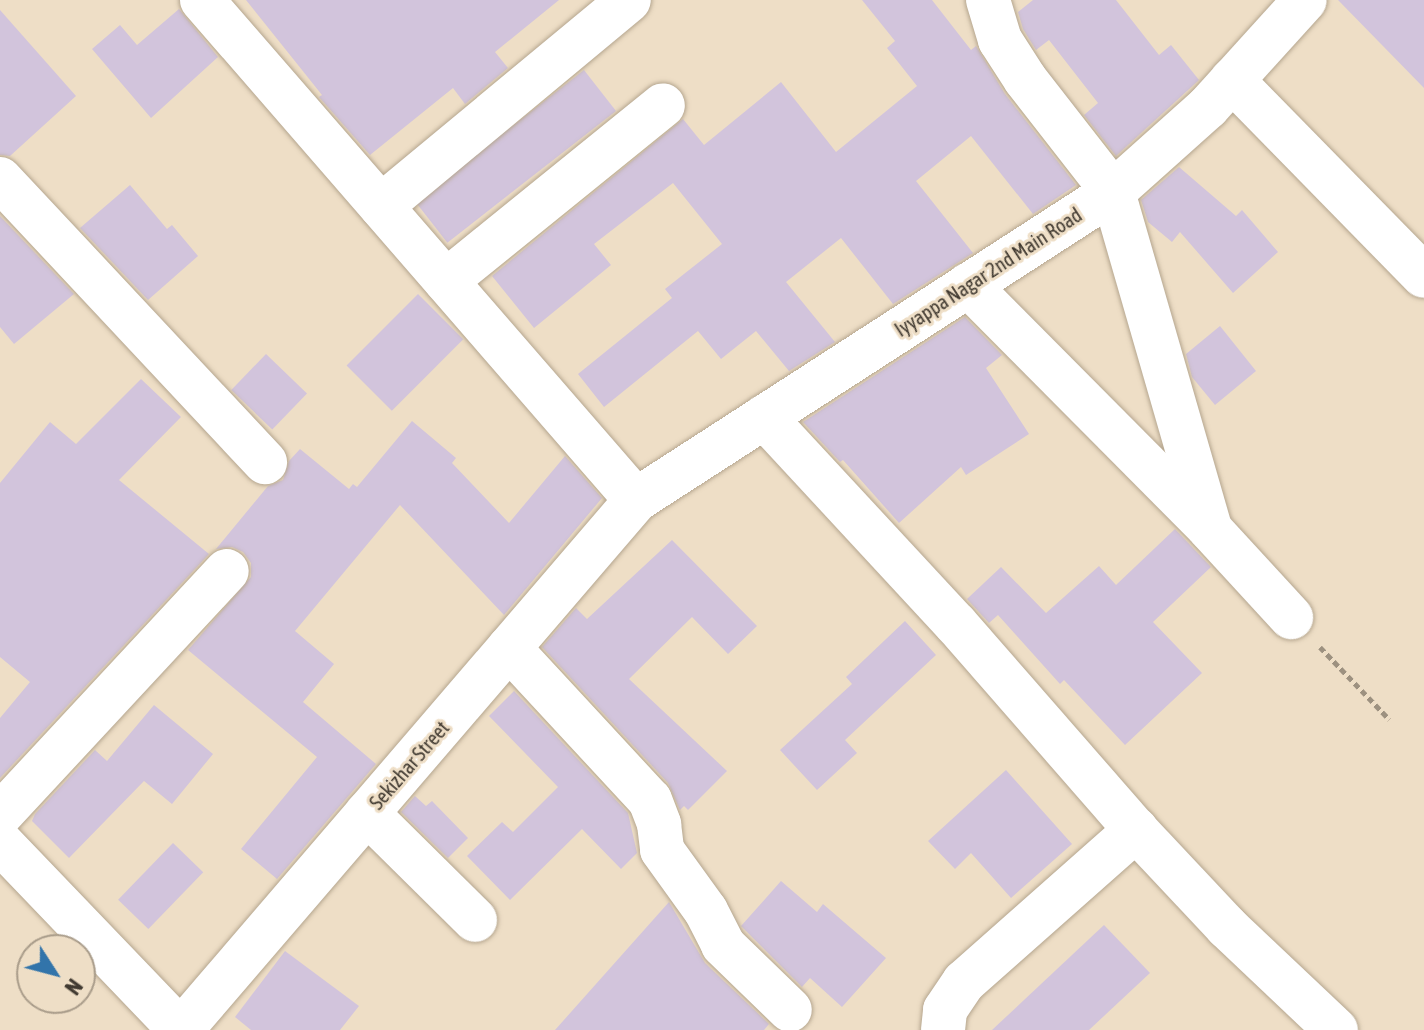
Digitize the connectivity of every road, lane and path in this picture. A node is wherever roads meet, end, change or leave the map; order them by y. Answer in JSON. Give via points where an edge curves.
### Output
{"nodes":[{"id":1,"x":629,"y":0,"type":"edge"},
{"id":2,"x":988,"y":0,"type":"edge"},
{"id":3,"x":1305,"y":0,"type":"edge"},
{"id":4,"x":209,"y":2,"type":"edge"},
{"id":5,"x":1232,"y":80,"type":"junction"},
{"id":6,"x":663,"y":105,"type":"dead end"},
{"id":7,"x":0,"y":179,"type":"edge"},
{"id":8,"x":1113,"y":192,"type":"junction"},
{"id":9,"x":381,"y":206,"type":"junction"},
{"id":10,"x":1424,"y":276,"type":"edge"},
{"id":11,"x":446,"y":281,"type":"junction"},
{"id":12,"x":968,"y":285,"type":"junction"},
{"id":13,"x":764,"y":417,"type":"junction"},
{"id":14,"x":265,"y":462,"type":"dead end"},
{"id":15,"x":636,"y":500,"type":"junction"},
{"id":16,"x":1210,"y":529,"type":"junction"},
{"id":17,"x":227,"y":571,"type":"dead end"},
{"id":18,"x":1291,"y":617,"type":"joint"},
{"id":19,"x":509,"y":648,"type":"junction"},
{"id":20,"x":1389,"y":719,"type":"dead end"},
{"id":21,"x":367,"y":813,"type":"junction"},
{"id":22,"x":0,"y":815,"type":"edge"},
{"id":23,"x":1136,"y":830,"type":"junction"},
{"id":24,"x":0,"y":842,"type":"edge"},
{"id":25,"x":475,"y":920,"type":"dead end"},
{"id":26,"x":790,"y":1010,"type":"dead end"},
{"id":27,"x":1330,"y":1024,"type":"edge"},
{"id":28,"x":180,"y":1030,"type":"edge"},
{"id":29,"x":943,"y":1030,"type":"edge"}],
"edges":[{"from":1,"to":9,"type":"street"},
{"from":2,"to":8,"type":"street","via":[[1000,40]]},
{"from":3,"to":5,"type":"street","name":"Iyyappa Nagar 2nd Main Road"},
{"from":4,"to":9,"type":"street"},
{"from":5,"to":8,"type":"street","name":"Iyyappa Nagar 2nd Main Road"},
{"from":5,"to":10,"type":"street"},
{"from":6,"to":11,"type":"street"},
{"from":7,"to":14,"type":"street"},
{"from":8,"to":12,"type":"street","name":"Iyyappa Nagar 2nd Main Road"},
{"from":8,"to":16,"type":"street"},
{"from":9,"to":11,"type":"street"},
{"from":11,"to":15,"type":"street"},
{"from":12,"to":13,"type":"street","name":"Iyyappa Nagar 2nd Main Road"},
{"from":12,"to":16,"type":"street"},
{"from":13,"to":15,"type":"street","name":"Iyyappa Nagar 2nd Main Road"},
{"from":13,"to":23,"type":"street","via":[[956,624]]},
{"from":15,"to":19,"type":"street","name":"Sekizhar Street"},
{"from":16,"to":18,"type":"street"},
{"from":17,"to":22,"type":"street"},
{"from":18,"to":20,"type":"path"},
{"from":19,"to":21,"type":"street","name":"Sekizhar Street"},
{"from":19,"to":26,"type":"street","via":[[650,800],[662,850],[706,911],[723,945]]},
{"from":21,"to":25,"type":"street"},
{"from":21,"to":28,"type":"street","name":"Sekizhar Street"},
{"from":23,"to":27,"type":"street","via":[[1227,927]]},
{"from":23,"to":29,"type":"street","via":[[964,982],[945,1010]]},
{"from":24,"to":28,"type":"street"}]}
